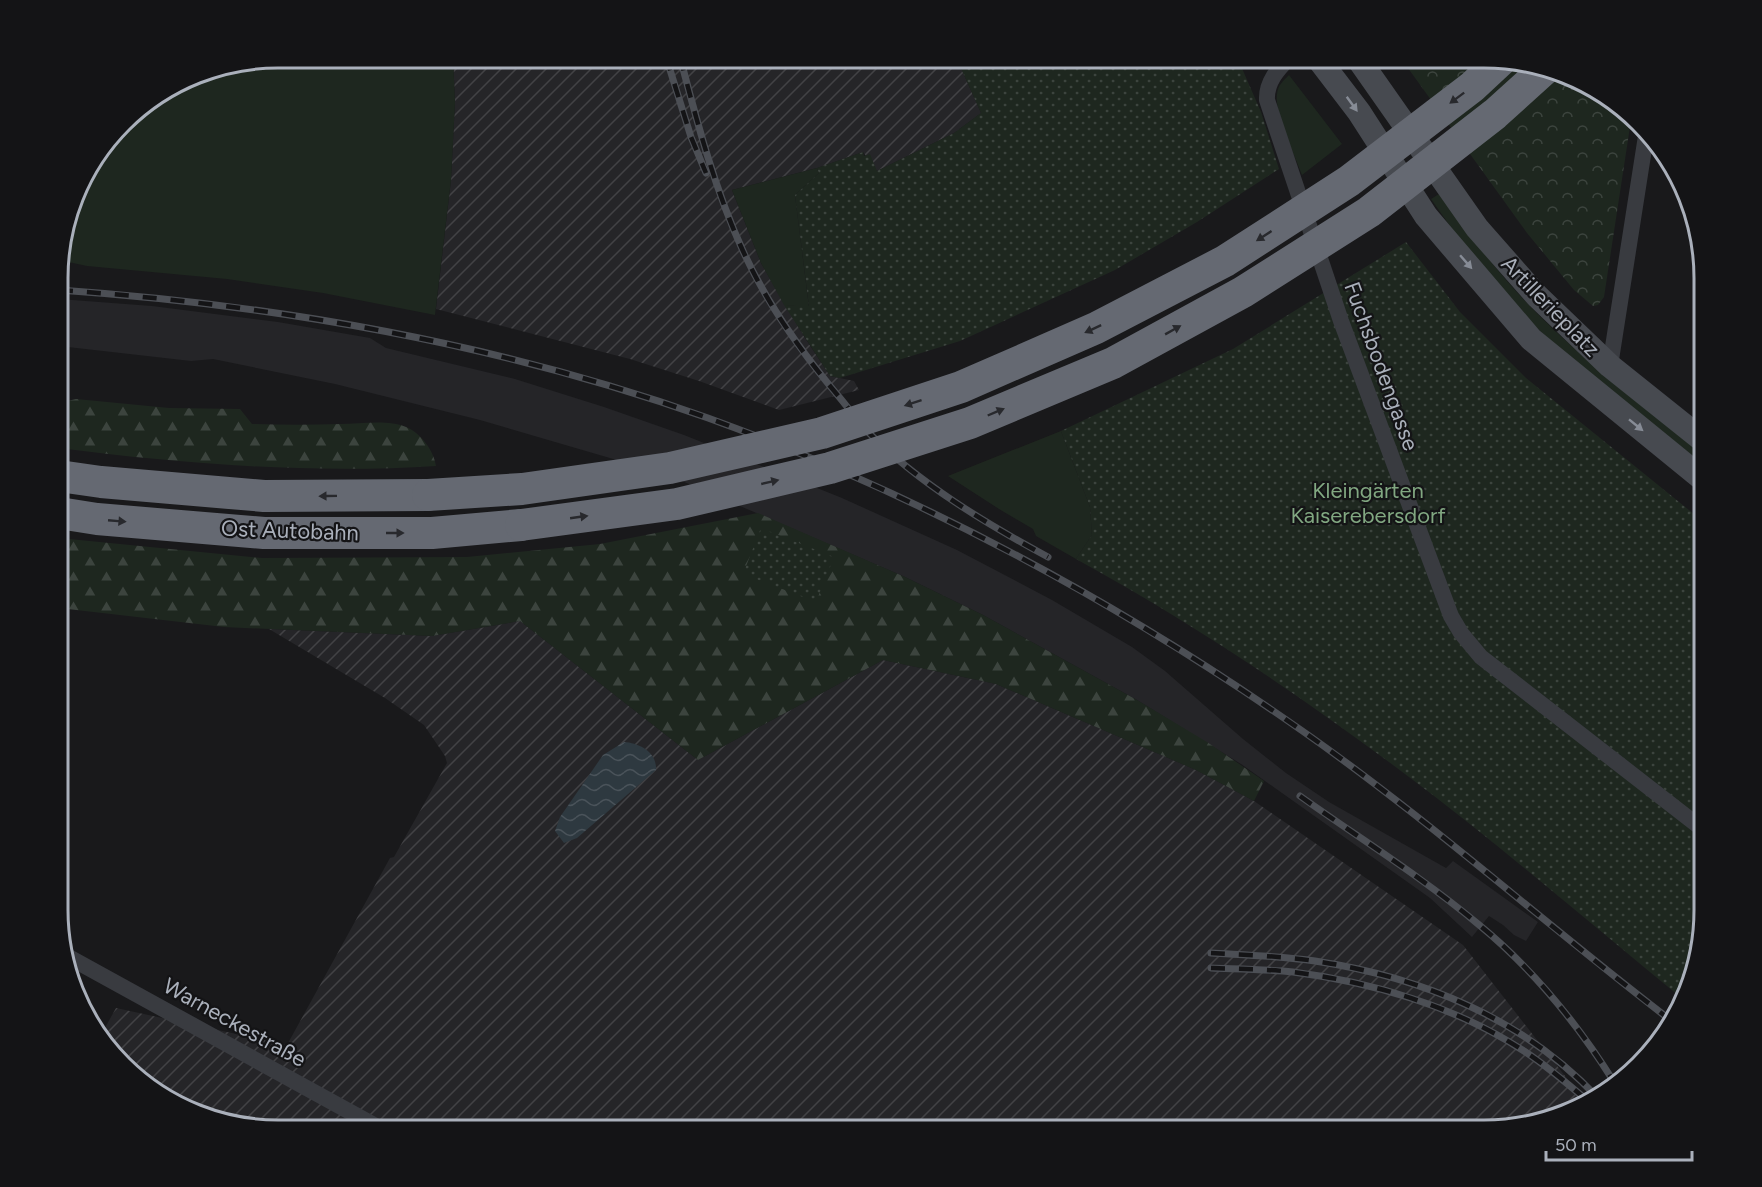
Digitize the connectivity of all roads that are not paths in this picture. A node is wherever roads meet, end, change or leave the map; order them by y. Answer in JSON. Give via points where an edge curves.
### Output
{"nodes":[{"id":1,"x":1280,"y":68,"type":"edge"},
{"id":2,"x":1325,"y":68,"type":"edge"},
{"id":3,"x":1365,"y":68,"type":"edge"},
{"id":4,"x":1492,"y":68,"type":"edge"},
{"id":5,"x":1538,"y":75,"type":"edge"},
{"id":6,"x":1645,"y":143,"type":"edge"},
{"id":7,"x":1610,"y":366,"type":"junction"},
{"id":8,"x":1694,"y":433,"type":"edge"},
{"id":9,"x":1694,"y":472,"type":"edge"},
{"id":10,"x":68,"y":477,"type":"edge"},
{"id":11,"x":68,"y":514,"type":"edge"},
{"id":12,"x":1694,"y":822,"type":"edge"},
{"id":13,"x":74,"y":960,"type":"edge"},
{"id":14,"x":365,"y":1120,"type":"edge"}],
"edges":[{"from":1,"to":12,"type":"street","name":"Fuchsbodengasse","via":[[1271,79],[1267,100],[1341,321],[1450,616],[1481,657]]},
{"from":2,"to":9,"type":"main road","name":"Artillerieplatz","one_way":true,"via":[[1359,112],[1426,216],[1531,339]]},
{"from":3,"to":7,"type":"main road","name":"Artillerieplatz","via":[[1477,228],[1537,296]]},
{"from":4,"to":10,"type":"highway","name":"Ost Autobahn","one_way":true,"bridge":true,"via":[[1349,181],[1225,261],[1096,328],[961,387],[822,433],[670,468],[522,489],[428,495],[264,496]]},
{"from":11,"to":5,"type":"highway","name":"Ost Autobahn","one_way":true,"bridge":true,"via":[[264,532],[432,533],[677,504],[830,468],[970,423],[1113,363],[1243,292],[1369,212],[1495,114]]},
{"from":6,"to":7,"type":"street","name":"Artillerieplatz"},
{"from":7,"to":8,"type":"main road"},
{"from":13,"to":14,"type":"street","name":"Warneckestraße"}]}
